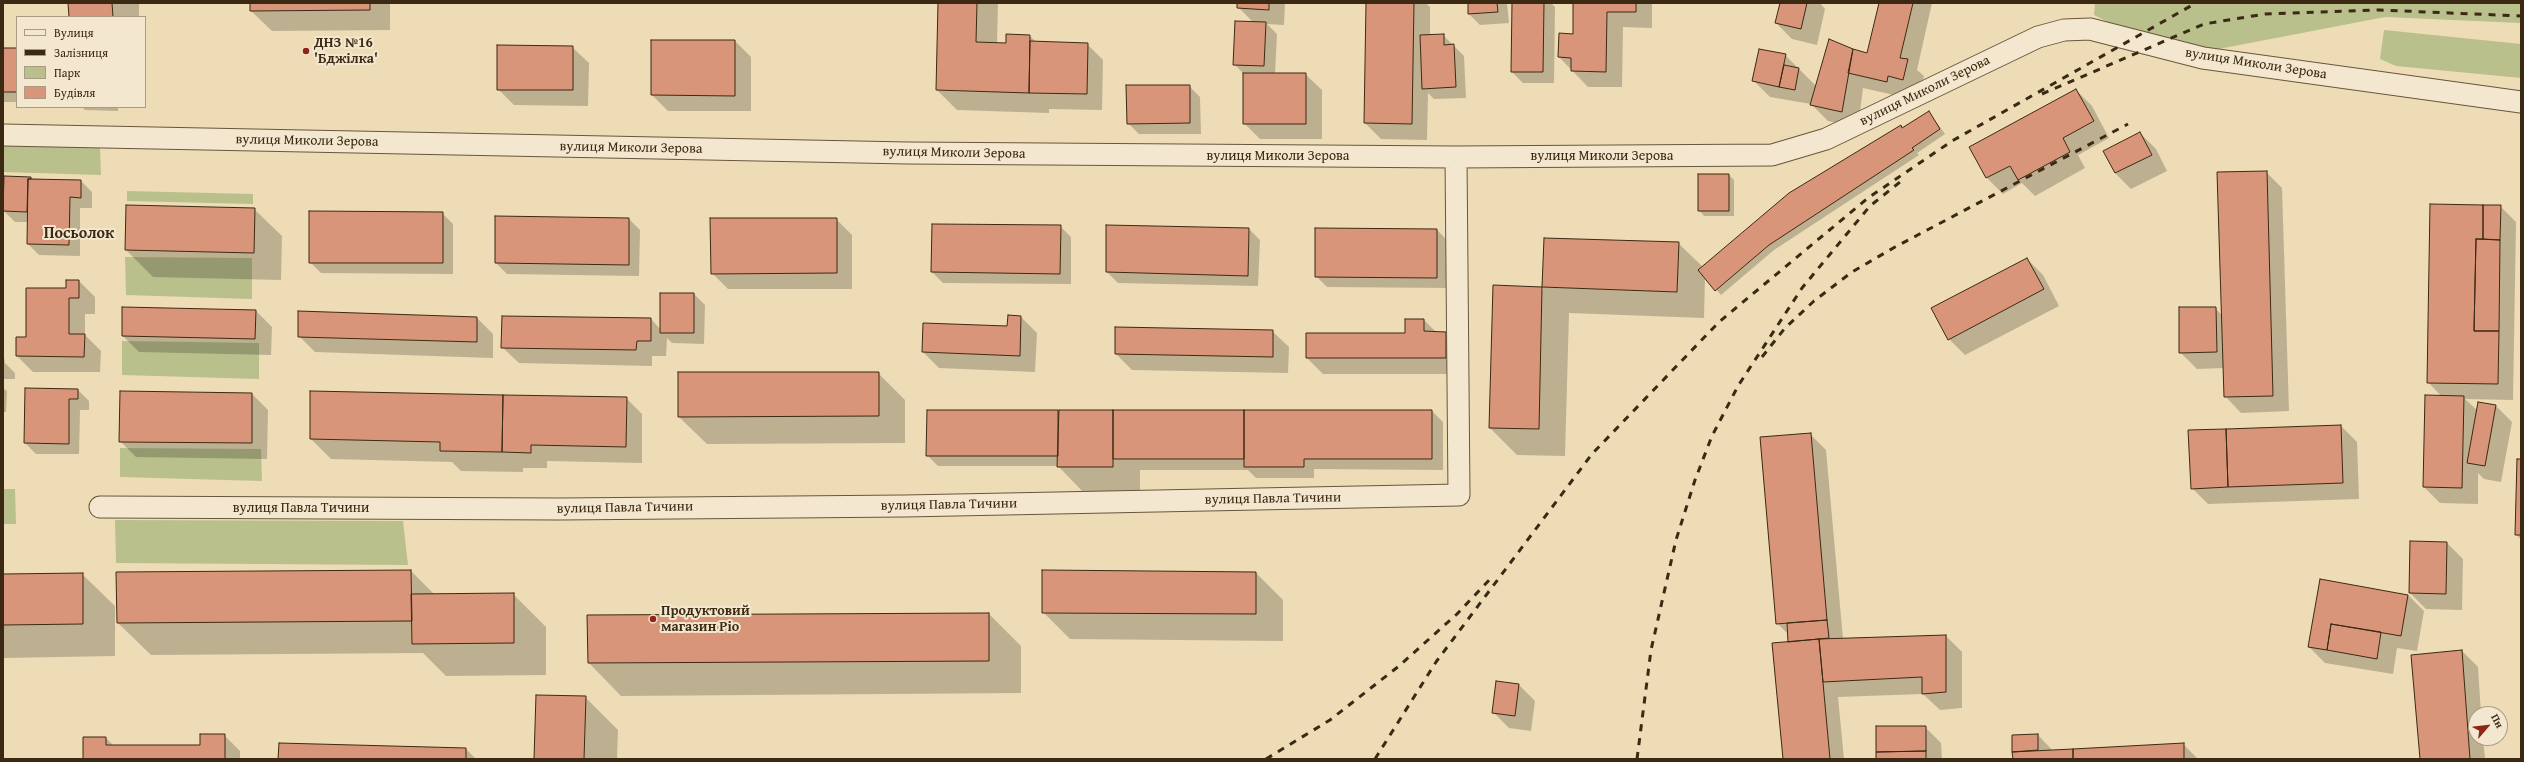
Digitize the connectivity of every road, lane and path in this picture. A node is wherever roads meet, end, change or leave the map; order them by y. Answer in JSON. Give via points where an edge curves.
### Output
{"nodes":[{"id":1,"x":2521,"y":102,"type":"edge"},
{"id":2,"x":3,"y":134,"type":"edge"},
{"id":3,"x":1456,"y":157,"type":"junction"},
{"id":4,"x":100,"y":507,"type":"dead end"}],
"edges":[{"from":1,"to":3,"type":"street","name":"вулиця Миколи Зерова","via":[[2203,58],[2090,29],[2064,30],[2038,37],[1826,139],[1772,155]]},
{"from":2,"to":3,"type":"street","name":"вулиця Миколи Зерова","via":[[908,153]]},
{"from":3,"to":4,"type":"street","name":"вулиця Павла Тичини","via":[[1459,495],[905,506],[568,509]]}]}
